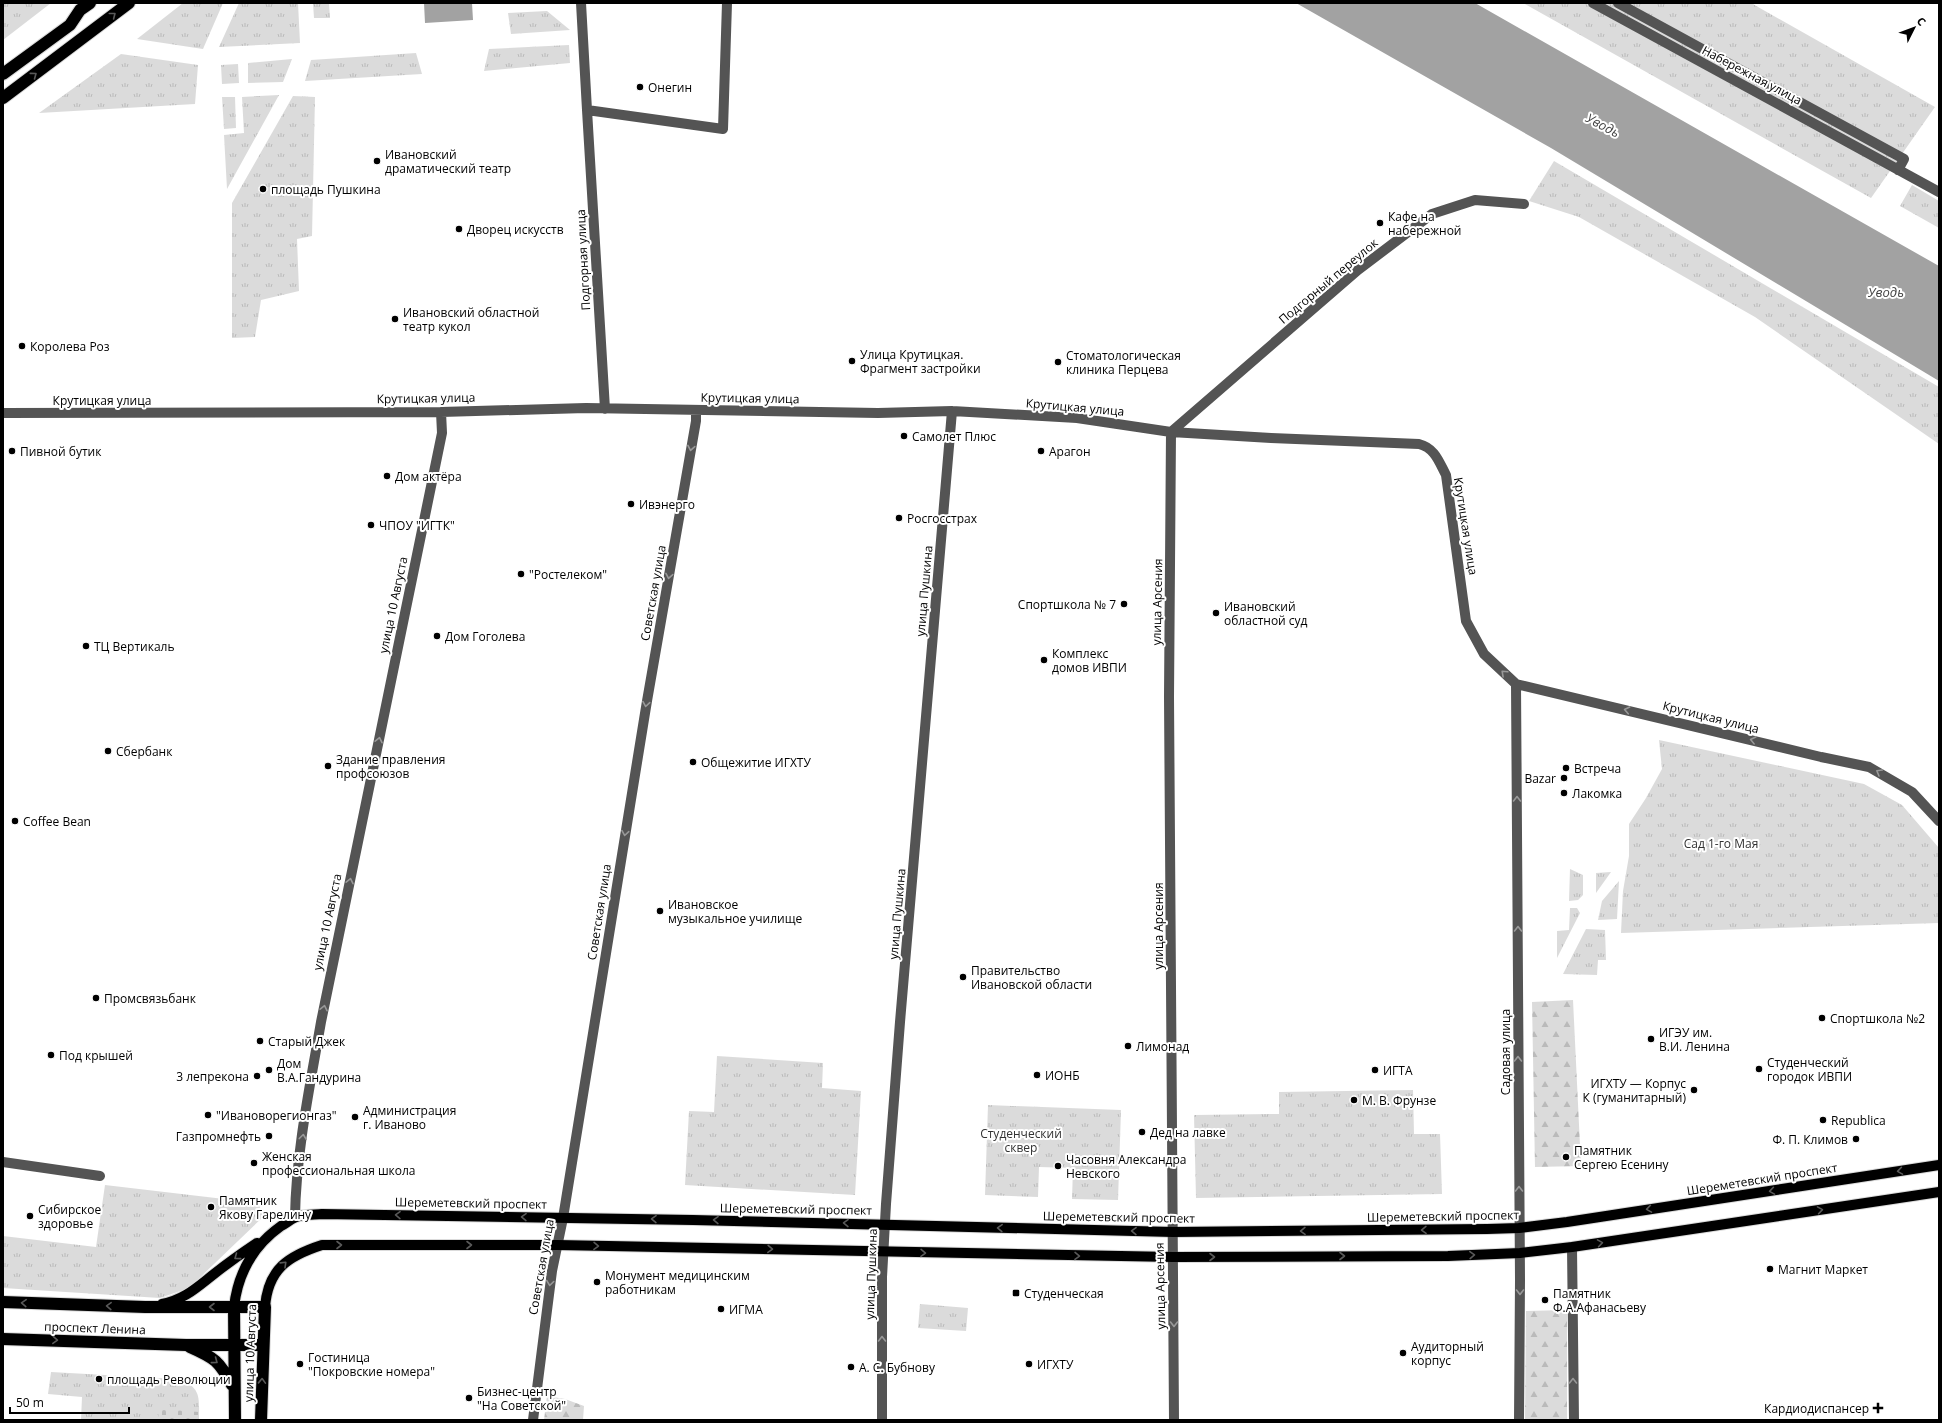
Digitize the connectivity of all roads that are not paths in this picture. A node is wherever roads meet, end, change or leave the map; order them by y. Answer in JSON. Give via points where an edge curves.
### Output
{"nodes":[{"id":1,"x":82,"y":3,"type":"edge"},
{"id":2,"x":90,"y":3,"type":"edge"},
{"id":3,"x":129,"y":3,"type":"edge"},
{"id":4,"x":581,"y":3,"type":"edge"},
{"id":5,"x":727,"y":3,"type":"edge"},
{"id":6,"x":1593,"y":3,"type":"edge"},
{"id":7,"x":1618,"y":3,"type":"edge"},
{"id":8,"x":70,"y":25,"type":"junction"},
{"id":9,"x":3,"y":74,"type":"edge"},
{"id":10,"x":3,"y":98,"type":"edge"},
{"id":11,"x":587,"y":110,"type":"junction"},
{"id":12,"x":1898,"y":170,"type":"junction"},
{"id":13,"x":1939,"y":192,"type":"edge"},
{"id":14,"x":1524,"y":204,"type":"dead end"},
{"id":15,"x":605,"y":409,"type":"junction"},
{"id":16,"x":696,"y":410,"type":"junction"},
{"id":17,"x":952,"y":411,"type":"junction"},
{"id":18,"x":441,"y":412,"type":"junction"},
{"id":19,"x":3,"y":413,"type":"edge"},
{"id":20,"x":1171,"y":432,"type":"junction"},
{"id":21,"x":1516,"y":684,"type":"junction"},
{"id":22,"x":1939,"y":821,"type":"edge"},
{"id":23,"x":3,"y":1162,"type":"edge"},
{"id":24,"x":1939,"y":1165,"type":"edge"},
{"id":25,"x":100,"y":1176,"type":"dead end"},
{"id":26,"x":1939,"y":1192,"type":"edge"},
{"id":27,"x":295,"y":1217,"type":"junction"},
{"id":28,"x":563,"y":1218,"type":"junction"},
{"id":29,"x":885,"y":1224,"type":"junction"},
{"id":30,"x":1519,"y":1228,"type":"junction"},
{"id":31,"x":1173,"y":1232,"type":"junction"},
{"id":32,"x":269,"y":1235,"type":"junction"},
{"id":33,"x":557,"y":1245,"type":"junction"},
{"id":34,"x":1572,"y":1247,"type":"junction"},
{"id":35,"x":884,"y":1252,"type":"junction"},
{"id":36,"x":1520,"y":1253,"type":"junction"},
{"id":37,"x":1173,"y":1257,"type":"junction"},
{"id":38,"x":3,"y":1302,"type":"edge"},
{"id":39,"x":234,"y":1307,"type":"junction"},
{"id":40,"x":265,"y":1307,"type":"junction"},
{"id":41,"x":145,"y":1308,"type":"junction"},
{"id":42,"x":3,"y":1339,"type":"edge"},
{"id":43,"x":186,"y":1345,"type":"junction"},
{"id":44,"x":233,"y":1345,"type":"junction"},
{"id":45,"x":263,"y":1345,"type":"junction"},
{"id":46,"x":234,"y":1388,"type":"junction"},
{"id":47,"x":234,"y":1420,"type":"edge"},
{"id":48,"x":261,"y":1420,"type":"edge"},
{"id":49,"x":532,"y":1420,"type":"edge"},
{"id":50,"x":882,"y":1420,"type":"edge"},
{"id":51,"x":1174,"y":1420,"type":"edge"},
{"id":52,"x":1519,"y":1420,"type":"edge"},
{"id":53,"x":1574,"y":1420,"type":"edge"}],
"edges":[{"from":1,"to":8,"type":"main road"},
{"from":2,"to":8,"type":"highway","via":[[80,10]]},
{"from":10,"to":3,"type":"highway","one_way":true},
{"from":4,"to":11,"type":"street","name":"Подгорная улица"},
{"from":5,"to":11,"type":"street","via":[[724,129]]},
{"from":6,"to":12,"type":"street","name":"Набережная улица"},
{"from":7,"to":12,"type":"street","name":"Набережная улица","via":[[1904,159]]},
{"from":8,"to":9,"type":"highway"},
{"from":11,"to":15,"type":"street","name":"Подгорная улица"},
{"from":12,"to":13,"type":"street","name":"Набережная улица"},
{"from":14,"to":20,"type":"street","name":"Подгорный переулок","via":[[1475,200],[1432,214],[1358,270]]},
{"from":15,"to":16,"type":"street","name":"Крутицкая улица"},
{"from":15,"to":18,"type":"street","name":"Крутицкая улица"},
{"from":16,"to":17,"type":"street","name":"Крутицкая улица","via":[[878,413]]},
{"from":16,"to":28,"type":"street","name":"Советская улица","one_way":true},
{"from":17,"to":20,"type":"street","name":"Крутицкая улица","via":[[1077,418]]},
{"from":17,"to":29,"type":"street","name":"улица Пушкина"},
{"from":18,"to":19,"type":"street","name":"Крутицкая улица"},
{"from":27,"to":18,"type":"street","name":"улица 10 Августа","one_way":true,"via":[[295,1194],[321,1022],[431,491],[442,433]]},
{"from":21,"to":20,"type":"street","name":"Крутицкая улица","one_way":true,"via":[[1484,654],[1466,620],[1448,482],[1437,456],[1427,446]]},
{"from":20,"to":31,"type":"street","name":"улица Арсения","via":[[1169,704]]},
{"from":22,"to":21,"type":"street","name":"Крутицкая улица","one_way":true,"via":[[1912,792],[1869,767]]},
{"from":30,"to":21,"type":"street","name":"Садовая улица","one_way":true},
{"from":23,"to":25,"type":"street"},
{"from":24,"to":30,"type":"main road","name":"Шереметевский проспект","one_way":true},
{"from":34,"to":26,"type":"main road","one_way":true},
{"from":28,"to":27,"type":"main road","name":"Шереметевский проспект","one_way":true,"via":[[322,1214]]},
{"from":27,"to":32,"type":"main road","name":"улица 10 Августа"},
{"from":29,"to":28,"type":"main road","name":"Шереметевский проспект","one_way":true},
{"from":28,"to":33,"type":"street","name":"Советская улица"},
{"from":31,"to":29,"type":"main road","name":"Шереметевский проспект","one_way":true},
{"from":29,"to":35,"type":"street","name":"улица Пушкина"},
{"from":30,"to":31,"type":"main road","name":"Шереметевский проспект","one_way":true},
{"from":30,"to":36,"type":"street","name":"Садовая улица"},
{"from":31,"to":37,"type":"street","name":"улица Арсения"},
{"from":32,"to":39,"type":"main road","name":"улица 10 Августа","via":[[244,1268]]},
{"from":32,"to":41,"type":"main road","name":"проспект Ленина","one_way":true,"via":[[213,1274],[191,1293],[174,1301]]},
{"from":33,"to":35,"type":"main road","one_way":true},
{"from":40,"to":33,"type":"main road","name":"улица 10 Августа","one_way":true,"via":[[266,1293],[274,1275],[301,1252],[322,1245]]},
{"from":33,"to":49,"type":"street","name":"Советская улица","one_way":true},
{"from":34,"to":36,"type":"main road"},
{"from":53,"to":34,"type":"street","one_way":true},
{"from":35,"to":37,"type":"main road","one_way":true},
{"from":50,"to":35,"type":"street","name":"улица Пушкина","one_way":true},
{"from":37,"to":36,"type":"main road","one_way":true,"via":[[1448,1256]]},
{"from":36,"to":52,"type":"street","name":"Садовая улица","one_way":true},
{"from":37,"to":51,"type":"street","name":"улица Арсения","one_way":true},
{"from":41,"to":38,"type":"highway","name":"проспект Ленина","one_way":true},
{"from":39,"to":40,"type":"highway","name":"проспект Ленина"},
{"from":39,"to":41,"type":"highway","name":"проспект Ленина","one_way":true},
{"from":39,"to":44,"type":"highway","name":"улица 10 Августа"},
{"from":40,"to":45,"type":"highway","name":"улица 10 Августа"},
{"from":42,"to":43,"type":"highway","name":"проспект Ленина","one_way":true},
{"from":43,"to":44,"type":"highway","name":"проспект Ленина"},
{"from":43,"to":46,"type":"highway","name":"проспект Ленина","one_way":true,"via":[[206,1354],[221,1365]]},
{"from":44,"to":45,"type":"highway","name":"проспект Ленина"},
{"from":44,"to":46,"type":"highway","name":"улица 10 Августа"},
{"from":48,"to":45,"type":"highway","name":"улица 10 Августа","one_way":true},
{"from":46,"to":47,"type":"highway","name":"улица 10 Августа"}]}
